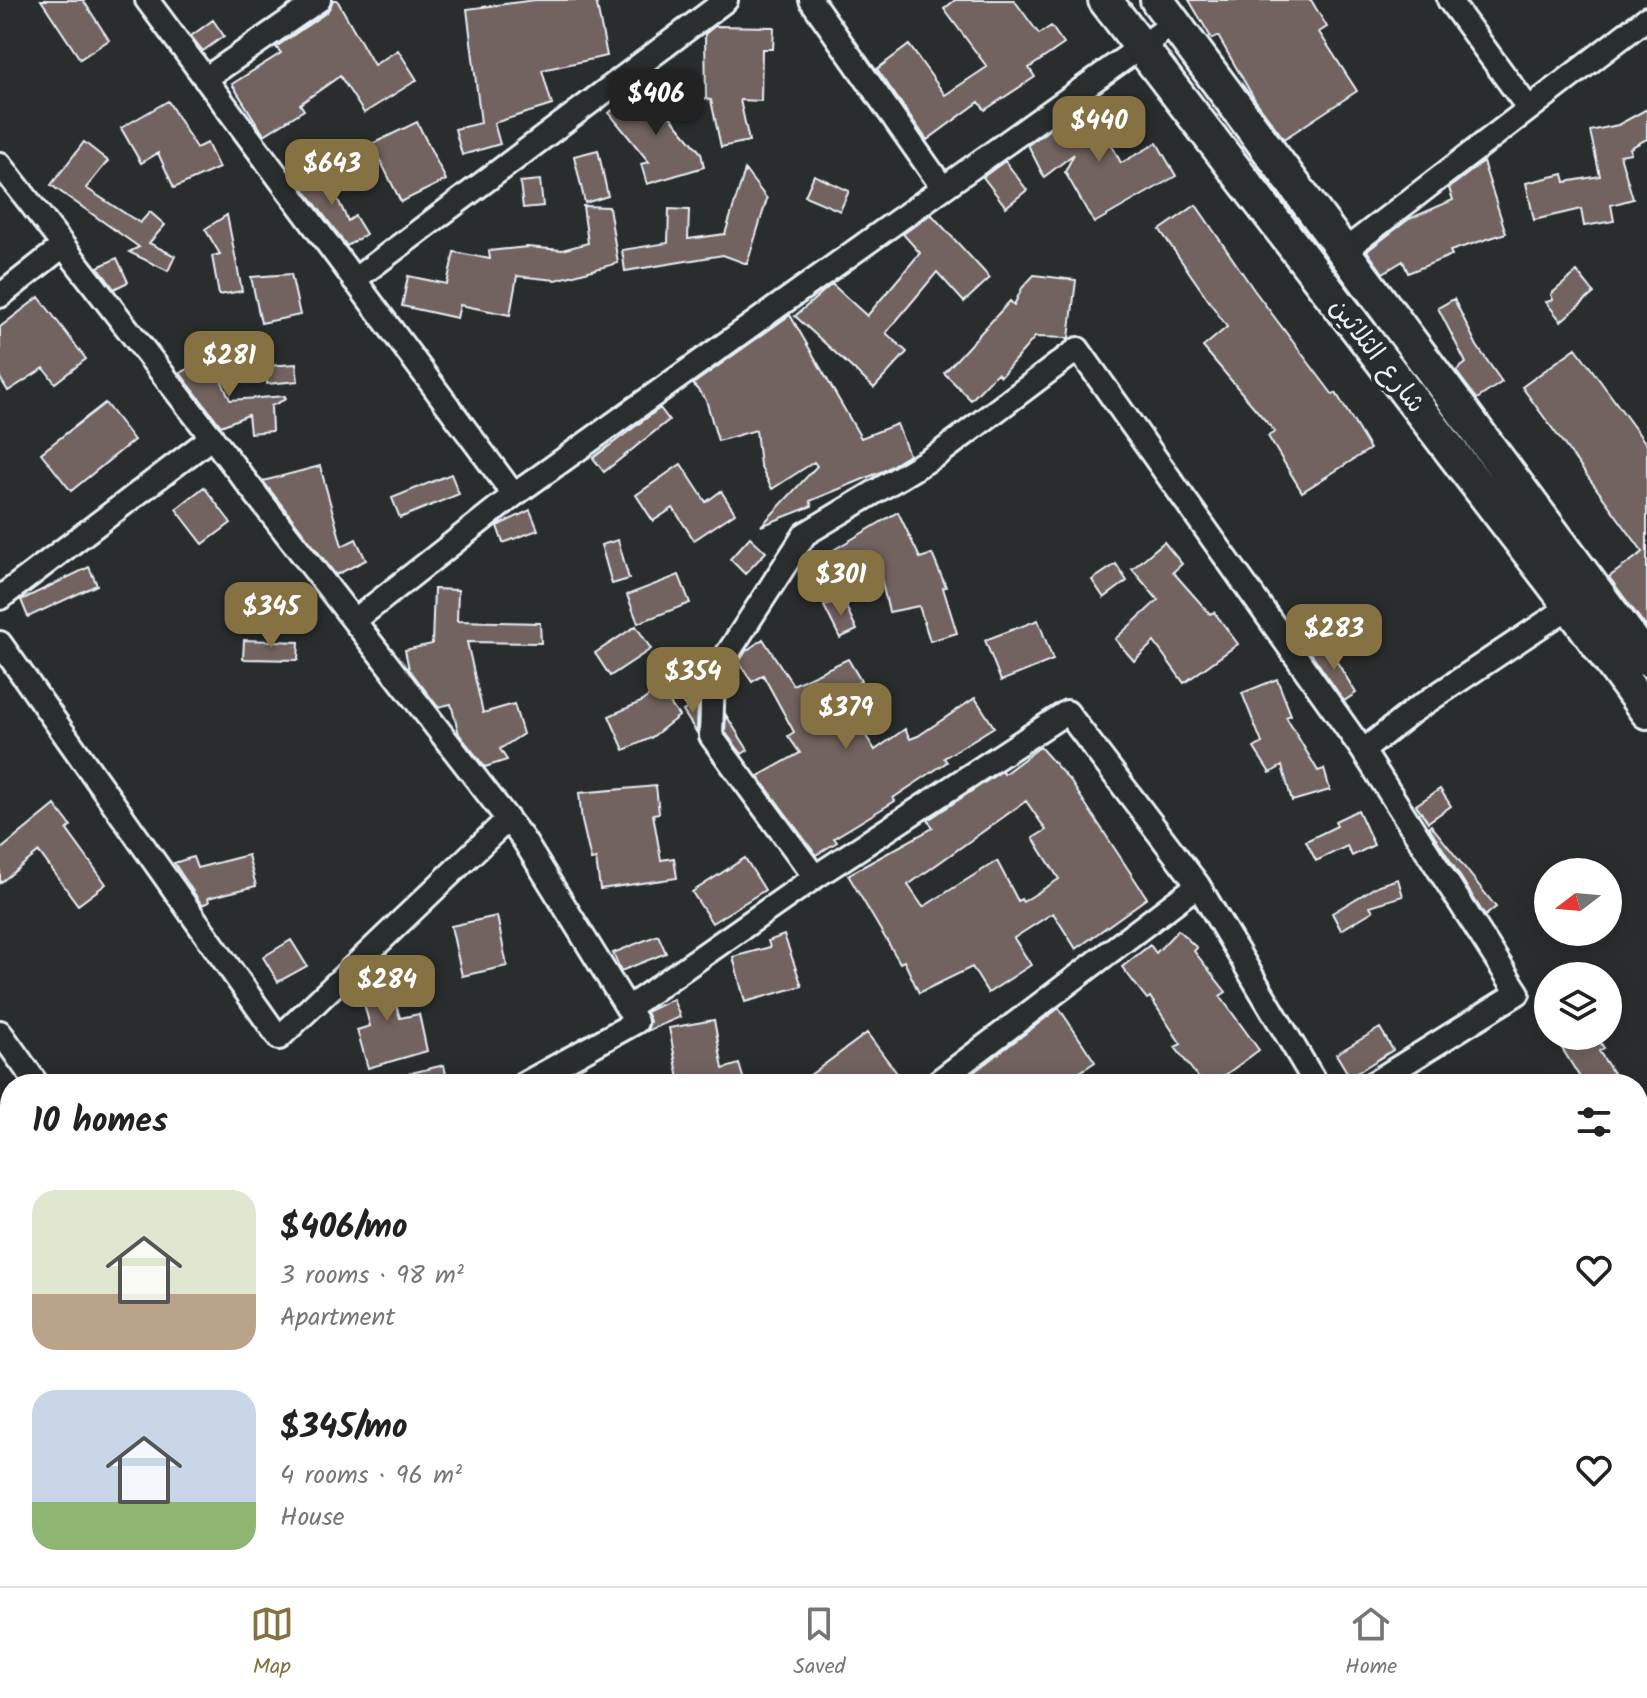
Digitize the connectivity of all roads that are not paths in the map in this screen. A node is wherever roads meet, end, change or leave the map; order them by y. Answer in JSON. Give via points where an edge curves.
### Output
{"nodes":[{"id":1,"x":147,"y":0,"type":"edge"},
{"id":2,"x":319,"y":0,"type":"edge"},
{"id":3,"x":726,"y":0,"type":"edge"},
{"id":4,"x":811,"y":0,"type":"edge"},
{"id":5,"x":1105,"y":0,"type":"edge"},
{"id":6,"x":1449,"y":0,"type":"edge"},
{"id":7,"x":1166,"y":12,"type":"edge"},
{"id":8,"x":1647,"y":18,"type":"edge"},
{"id":9,"x":1141,"y":47,"type":"junction"},
{"id":10,"x":205,"y":79,"type":"junction"},
{"id":11,"x":1529,"y":109,"type":"junction"},
{"id":12,"x":0,"y":164,"type":"edge"},
{"id":13,"x":943,"y":188,"type":"junction"},
{"id":14,"x":63,"y":246,"type":"junction"},
{"id":15,"x":1344,"y":251,"type":"junction"},
{"id":16,"x":354,"y":280,"type":"junction"},
{"id":17,"x":0,"y":296,"type":"edge"},
{"id":18,"x":212,"y":437,"type":"junction"},
{"id":19,"x":514,"y":495,"type":"junction"},
{"id":20,"x":0,"y":598,"type":"edge"},
{"id":21,"x":1583,"y":598,"type":"junction"},
{"id":22,"x":354,"y":621,"type":"junction"},
{"id":23,"x":0,"y":643,"type":"edge"},
{"id":24,"x":1647,"y":660,"type":"edge"},
{"id":25,"x":1647,"y":712,"type":"edge"},
{"id":26,"x":1363,"y":751,"type":"junction"},
{"id":27,"x":508,"y":819,"type":"junction"},
{"id":28,"x":815,"y":877,"type":"junction"},
{"id":29,"x":1198,"y":885,"type":"junction"},
{"id":30,"x":628,"y":1008,"type":"junction"},
{"id":31,"x":0,"y":1032,"type":"edge"},
{"id":32,"x":30,"y":1074,"type":"edge"},
{"id":33,"x":542,"y":1074,"type":"edge"},
{"id":34,"x":948,"y":1074,"type":"edge"},
{"id":35,"x":1310,"y":1074,"type":"edge"},
{"id":36,"x":1388,"y":1074,"type":"edge"}],
"edges":[{"from":1,"to":10,"type":"street"},
{"from":2,"to":10,"type":"street"},
{"from":3,"to":16,"type":"street"},
{"from":4,"to":13,"type":"street"},
{"from":5,"to":9,"type":"street","name":"شارع الثلاثين"},
{"from":6,"to":11,"type":"street"},
{"from":7,"to":9,"type":"street"},
{"from":7,"to":15,"type":"street","name":"شارع الثلاثين"},
{"from":8,"to":11,"type":"street"},
{"from":9,"to":13,"type":"street"},
{"from":9,"to":21,"type":"street","name":"شارع الثلاثين"},
{"from":10,"to":16,"type":"street"},
{"from":11,"to":15,"type":"street"},
{"from":12,"to":14,"type":"street"},
{"from":13,"to":19,"type":"street"},
{"from":14,"to":17,"type":"street"},
{"from":14,"to":18,"type":"street"},
{"from":15,"to":21,"type":"street","name":"شارع الثلاثين"},
{"from":16,"to":19,"type":"street"},
{"from":18,"to":20,"type":"street"},
{"from":18,"to":22,"type":"street"},
{"from":19,"to":22,"type":"street"},
{"from":21,"to":24,"type":"street","name":"شارع الثلاثين"},
{"from":21,"to":25,"type":"street","name":"شارع الثلاثين"},
{"from":21,"to":26,"type":"street","via":[[1413,711]]},
{"from":22,"to":27,"type":"street"},
{"from":23,"to":27,"type":"street","via":[[279,1038]]},
{"from":26,"to":28,"type":"street","via":[[1078,349],[940,453],[805,534],[713,676],[711,736]]},
{"from":26,"to":36,"type":"street","via":[[1518,993]]},
{"from":27,"to":30,"type":"street"},
{"from":28,"to":29,"type":"street","via":[[1067,712]]},
{"from":28,"to":30,"type":"street"},
{"from":29,"to":34,"type":"street"},
{"from":29,"to":35,"type":"street"},
{"from":30,"to":33,"type":"street","via":[[636,1022]]},
{"from":31,"to":32,"type":"street"}]}
